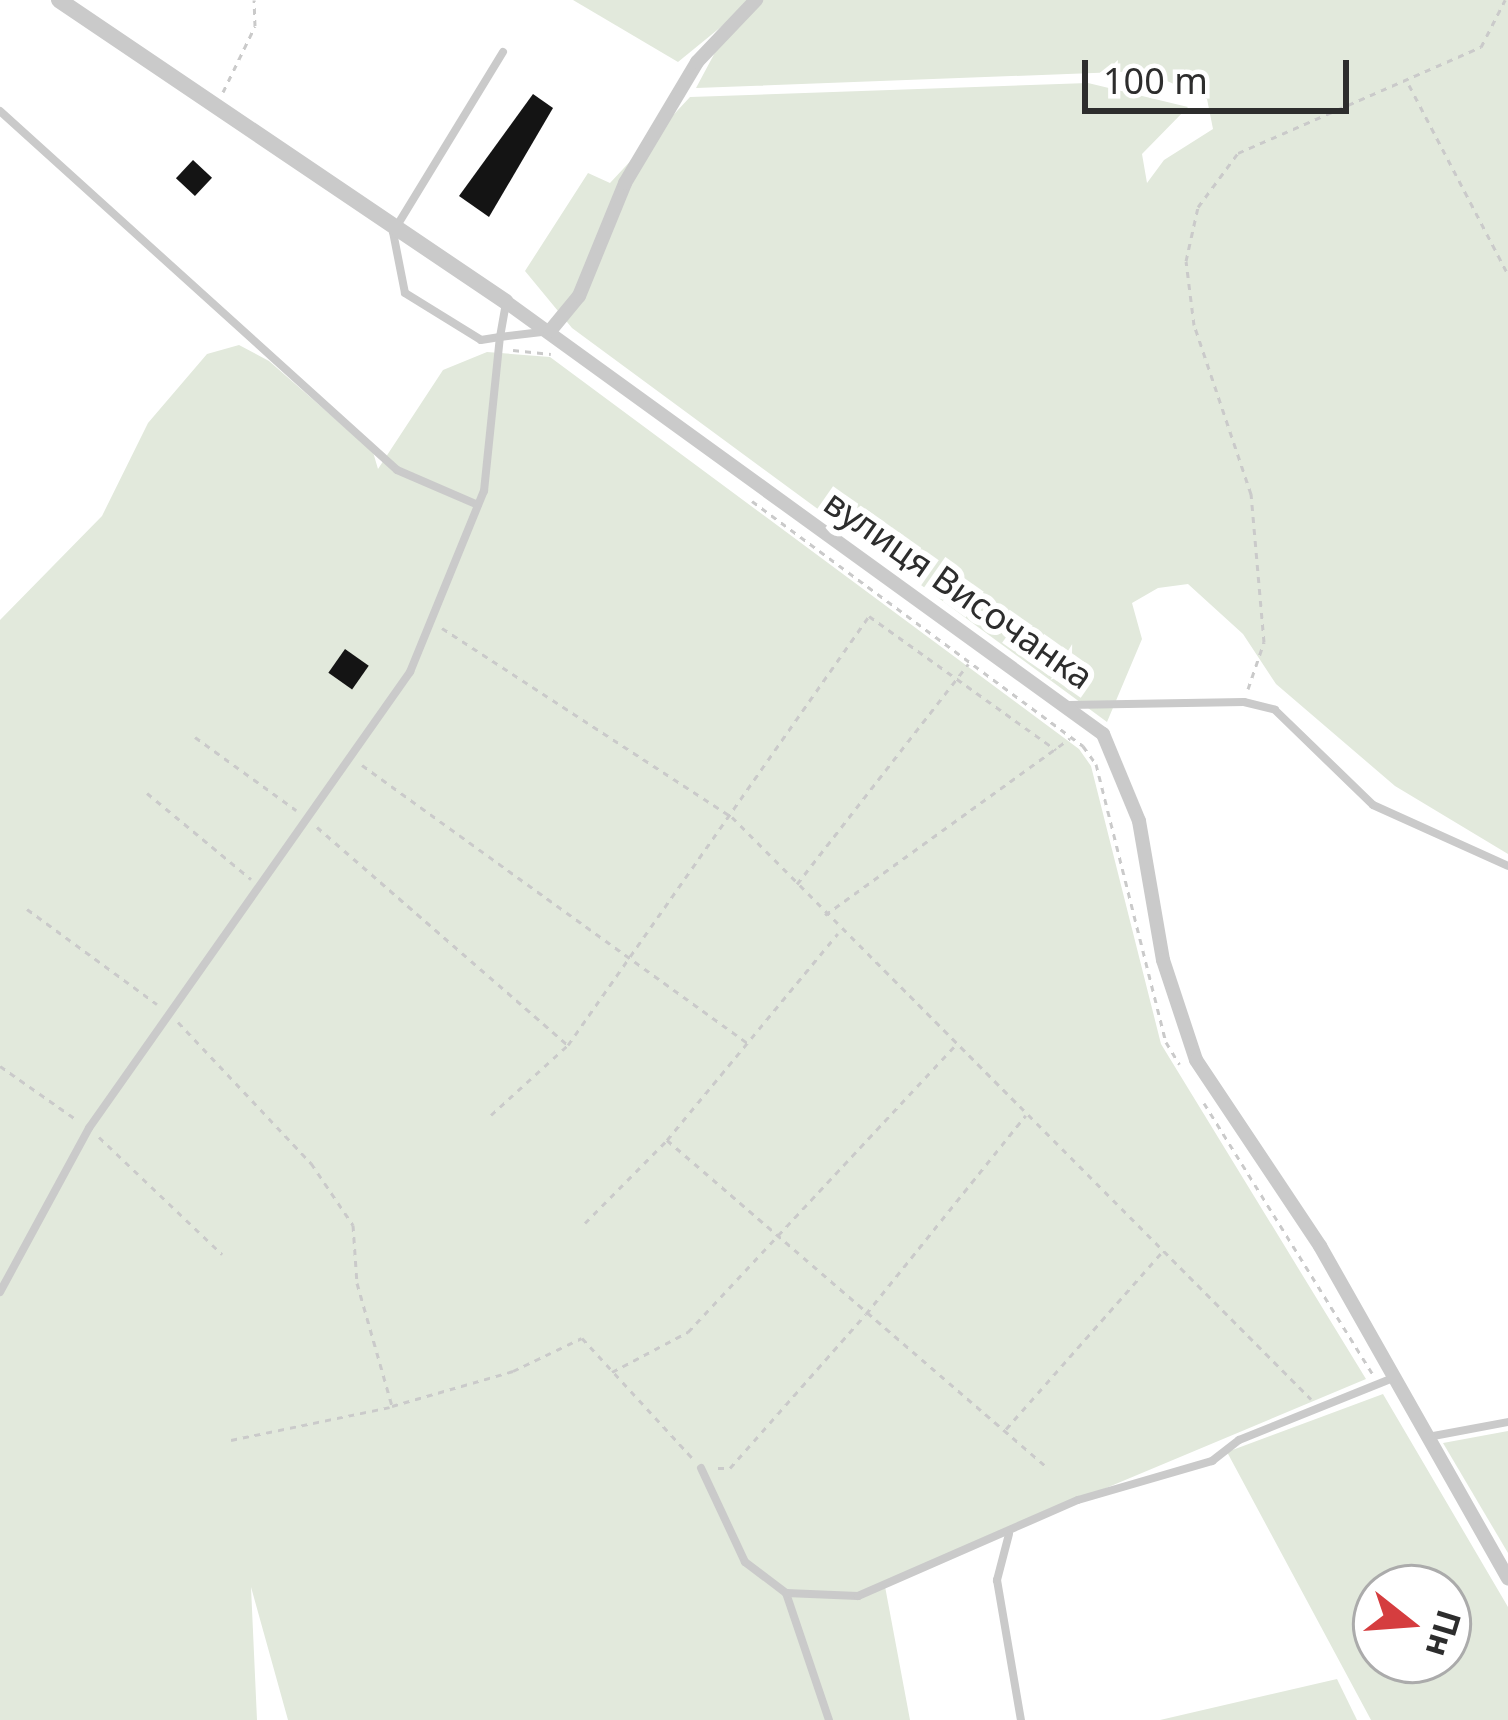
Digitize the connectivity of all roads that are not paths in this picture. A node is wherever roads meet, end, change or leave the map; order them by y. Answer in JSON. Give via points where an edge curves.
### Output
{"nodes":[{"id":1,"x":59,"y":0,"type":"edge"},
{"id":2,"x":756,"y":0,"type":"edge"},
{"id":3,"x":503,"y":52,"type":"dead end"},
{"id":4,"x":0,"y":110,"type":"edge"},
{"id":5,"x":393,"y":232,"type":"junction"},
{"id":6,"x":506,"y":302,"type":"junction"},
{"id":7,"x":550,"y":331,"type":"junction"},
{"id":8,"x":500,"y":337,"type":"junction"},
{"id":9,"x":478,"y":505,"type":"junction"},
{"id":10,"x":1070,"y":705,"type":"junction"},
{"id":11,"x":1508,"y":866,"type":"edge"},
{"id":12,"x":0,"y":1292,"type":"edge"},
{"id":13,"x":1386,"y":1381,"type":"junction"},
{"id":14,"x":1508,"y":1422,"type":"edge"},
{"id":15,"x":1426,"y":1437,"type":"junction"},
{"id":16,"x":701,"y":1468,"type":"road end"},
{"id":17,"x":1010,"y":1533,"type":"junction"},
{"id":18,"x":1508,"y":1578,"type":"edge"},
{"id":19,"x":786,"y":1593,"type":"junction"},
{"id":20,"x":829,"y":1720,"type":"edge"},
{"id":21,"x":1021,"y":1720,"type":"edge"}],
"edges":[{"from":1,"to":5,"type":"street","name":"вулиця Височанка"},
{"from":2,"to":7,"type":"street","via":[[697,62],[625,183],[579,296]]},
{"from":3,"to":5,"type":"lane"},
{"from":4,"to":9,"type":"lane","via":[[398,470]]},
{"from":5,"to":6,"type":"street","name":"вулиця Височанка"},
{"from":5,"to":8,"type":"lane","via":[[405,293],[481,340]]},
{"from":6,"to":7,"type":"street","name":"вулиця Височанка"},
{"from":6,"to":8,"type":"lane"},
{"from":7,"to":8,"type":"lane"},
{"from":7,"to":10,"type":"street","name":"вулиця Височанка"},
{"from":8,"to":9,"type":"lane"},
{"from":9,"to":12,"type":"lane","via":[[410,672],[89,1128]]},
{"from":10,"to":11,"type":"lane","via":[[1244,702],[1275,710],[1373,806]]},
{"from":10,"to":13,"type":"street","name":"вулиця Височанка","via":[[1102,734],[1122,771],[1162,960],[1196,1060],[1320,1246]]},
{"from":13,"to":15,"type":"street","name":"вулиця Височанка"},
{"from":13,"to":17,"type":"lane","via":[[1239,1440],[1212,1461],[1078,1500]]},
{"from":14,"to":15,"type":"lane"},
{"from":15,"to":18,"type":"street","name":"вулиця Височанка"},
{"from":16,"to":19,"type":"lane","via":[[745,1562]]},
{"from":17,"to":19,"type":"lane","via":[[858,1596]]},
{"from":17,"to":21,"type":"lane","via":[[997,1580]]},
{"from":19,"to":20,"type":"lane"}]}
